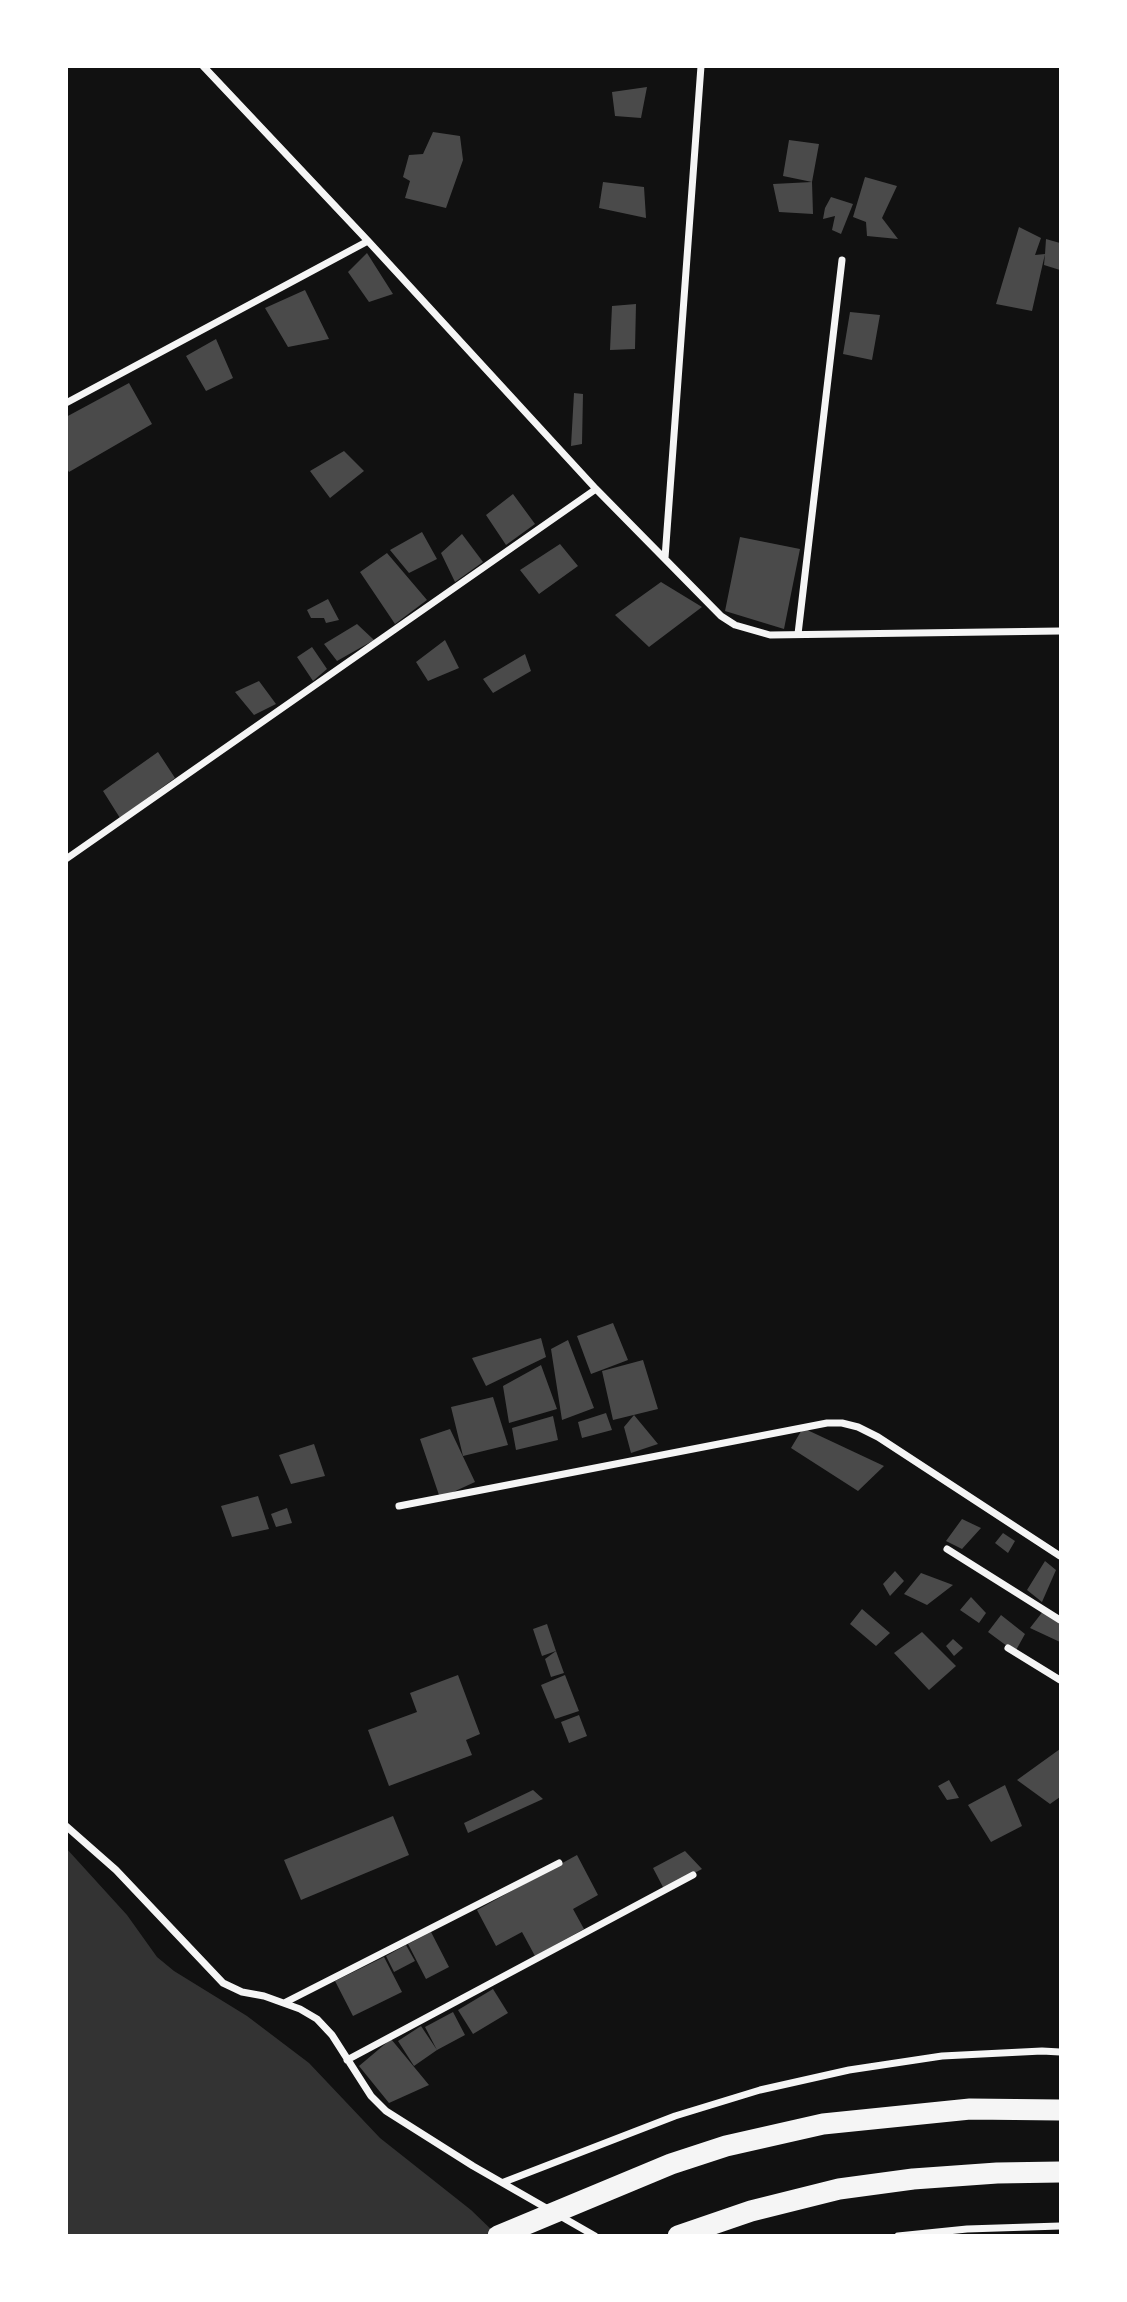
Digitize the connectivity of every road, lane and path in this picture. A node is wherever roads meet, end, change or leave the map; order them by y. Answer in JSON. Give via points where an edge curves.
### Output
{"nodes":[{"id":1,"x":203,"y":66,"type":"edge"},
{"id":2,"x":701,"y":66,"type":"edge"},
{"id":3,"x":368,"y":241,"type":"junction"},
{"id":4,"x":842,"y":260,"type":"dead end"},
{"id":5,"x":66,"y":402,"type":"edge"},
{"id":6,"x":596,"y":489,"type":"junction"},
{"id":7,"x":665,"y":558,"type":"junction"},
{"id":8,"x":1060,"y":631,"type":"edge"},
{"id":9,"x":799,"y":634,"type":"junction"},
{"id":10,"x":66,"y":859,"type":"edge"},
{"id":11,"x":399,"y":1506,"type":"dead end"},
{"id":12,"x":947,"y":1549,"type":"dead end"},
{"id":13,"x":1060,"y":1556,"type":"edge"},
{"id":14,"x":1060,"y":1620,"type":"edge"},
{"id":15,"x":1008,"y":1647,"type":"dead end"},
{"id":16,"x":1060,"y":1680,"type":"edge"},
{"id":17,"x":66,"y":1826,"type":"edge"},
{"id":18,"x":559,"y":1863,"type":"dead end"},
{"id":19,"x":693,"y":1875,"type":"dead end"},
{"id":20,"x":285,"y":2003,"type":"junction"},
{"id":21,"x":1060,"y":2052,"type":"edge"},
{"id":22,"x":347,"y":2060,"type":"junction"},
{"id":23,"x":1060,"y":2110,"type":"edge"},
{"id":24,"x":1060,"y":2172,"type":"edge"},
{"id":25,"x":504,"y":2182,"type":"junction"},
{"id":26,"x":1060,"y":2226,"type":"edge"},
{"id":27,"x":498,"y":2235,"type":"edge"},
{"id":28,"x":595,"y":2235,"type":"edge"},
{"id":29,"x":678,"y":2235,"type":"edge"},
{"id":30,"x":898,"y":2235,"type":"edge"}],
"edges":[{"from":1,"to":3,"type":"street"},
{"from":2,"to":7,"type":"street"},
{"from":3,"to":5,"type":"street"},
{"from":3,"to":6,"type":"street"},
{"from":4,"to":9,"type":"street"},
{"from":6,"to":7,"type":"street"},
{"from":6,"to":10,"type":"street"},
{"from":7,"to":9,"type":"street","via":[[735,625],[770,635]]},
{"from":8,"to":9,"type":"street"},
{"from":11,"to":13,"type":"street","via":[[842,1423],[878,1437]]},
{"from":12,"to":14,"type":"street"},
{"from":15,"to":16,"type":"street"},
{"from":17,"to":20,"type":"street","via":[[116,1870],[223,1983]]},
{"from":18,"to":20,"type":"street"},
{"from":19,"to":22,"type":"street"},
{"from":20,"to":22,"type":"street","via":[[317,2019]]},
{"from":21,"to":25,"type":"street","via":[[942,2056],[760,2090],[675,2116]]},
{"from":22,"to":25,"type":"street","via":[[387,2111]]},
{"from":23,"to":27,"type":"highway","via":[[970,2109],[823,2124],[671,2164]]},
{"from":24,"to":29,"type":"highway","via":[[913,2179],[839,2189]]},
{"from":25,"to":28,"type":"street"},
{"from":26,"to":30,"type":"street"}]}
